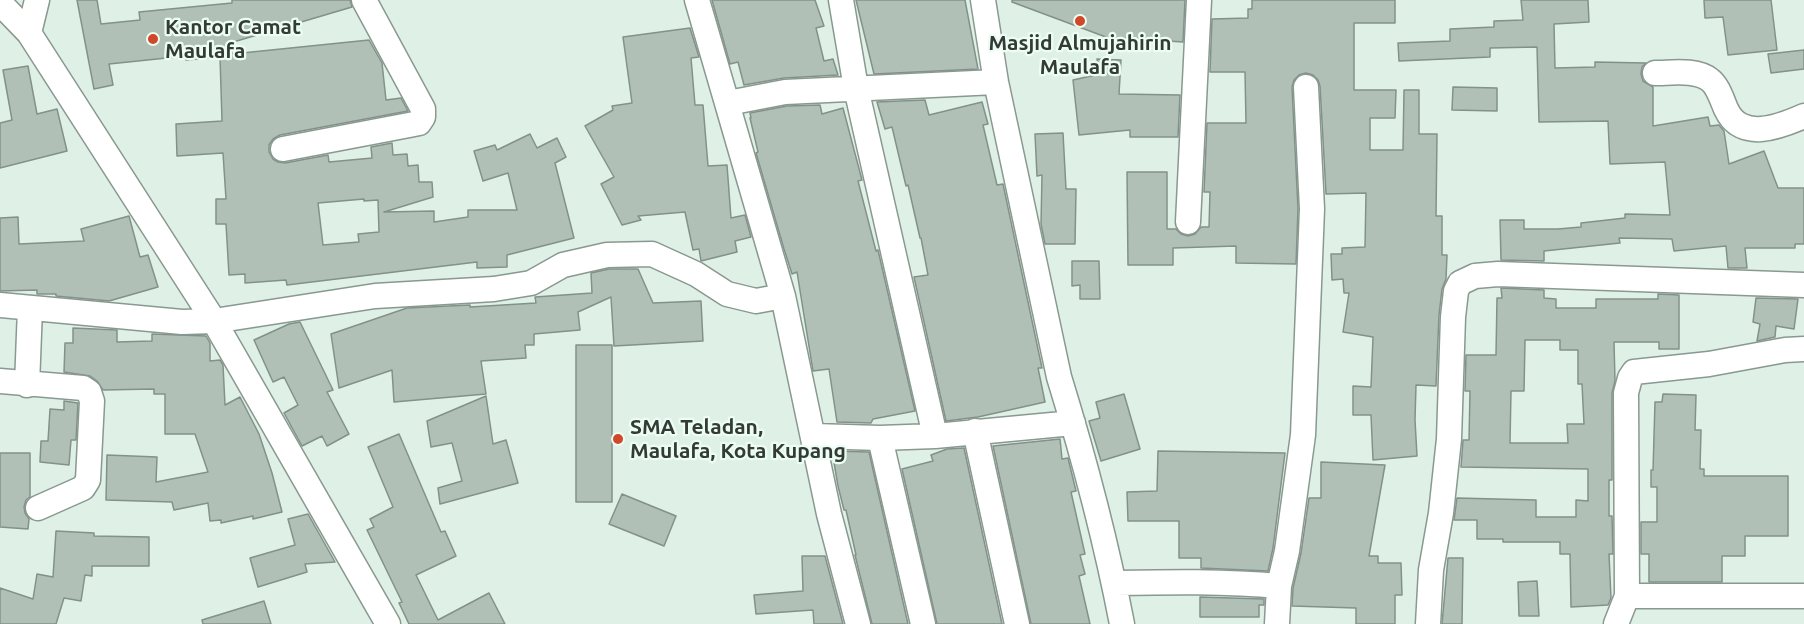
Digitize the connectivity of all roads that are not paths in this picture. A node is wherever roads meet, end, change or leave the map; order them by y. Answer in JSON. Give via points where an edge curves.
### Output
{"nodes":[{"id":1,"x":37,"y":0,"type":"edge"},
{"id":2,"x":364,"y":0,"type":"edge"},
{"id":3,"x":697,"y":0,"type":"edge"},
{"id":4,"x":841,"y":0,"type":"edge"},
{"id":5,"x":984,"y":0,"type":"edge"},
{"id":6,"x":1199,"y":0,"type":"edge"},
{"id":7,"x":0,"y":3,"type":"edge"},
{"id":8,"x":29,"y":33,"type":"junction"},
{"id":9,"x":1655,"y":73,"type":"dead end"},
{"id":10,"x":996,"y":82,"type":"junction"},
{"id":11,"x":1306,"y":87,"type":"dead end"},
{"id":12,"x":856,"y":88,"type":"junction"},
{"id":13,"x":728,"y":103,"type":"junction"},
{"id":14,"x":1804,"y":116,"type":"edge"},
{"id":15,"x":284,"y":149,"type":"dead end"},
{"id":16,"x":1188,"y":222,"type":"dead end"},
{"id":17,"x":1804,"y":285,"type":"edge"},
{"id":18,"x":783,"y":296,"type":"junction"},
{"id":19,"x":0,"y":305,"type":"edge"},
{"id":20,"x":30,"y":308,"type":"junction"},
{"id":21,"x":214,"y":321,"type":"junction"},
{"id":22,"x":1804,"y":349,"type":"edge"},
{"id":23,"x":0,"y":381,"type":"edge"},
{"id":24,"x":27,"y":385,"type":"junction"},
{"id":25,"x":1073,"y":423,"type":"junction"},
{"id":26,"x":975,"y":431,"type":"junction"},
{"id":27,"x":814,"y":435,"type":"junction"},
{"id":28,"x":935,"y":435,"type":"junction"},
{"id":29,"x":880,"y":438,"type":"junction"},
{"id":30,"x":38,"y":508,"type":"dead end"},
{"id":31,"x":1114,"y":584,"type":"junction"},
{"id":32,"x":1279,"y":585,"type":"junction"},
{"id":33,"x":1628,"y":596,"type":"junction"},
{"id":34,"x":1804,"y":596,"type":"edge"},
{"id":35,"x":388,"y":624,"type":"edge"},
{"id":36,"x":858,"y":624,"type":"edge"},
{"id":37,"x":923,"y":624,"type":"edge"},
{"id":38,"x":1017,"y":624,"type":"edge"},
{"id":39,"x":1122,"y":624,"type":"edge"},
{"id":40,"x":1277,"y":624,"type":"edge"},
{"id":41,"x":1428,"y":624,"type":"edge"},
{"id":42,"x":1616,"y":624,"type":"edge"}],
"edges":[{"from":1,"to":8,"type":"street"},
{"from":2,"to":15,"type":"street","via":[[423,108],[423,117],[419,123]]},
{"from":3,"to":13,"type":"street"},
{"from":4,"to":12,"type":"street"},
{"from":5,"to":10,"type":"street"},
{"from":6,"to":16,"type":"street"},
{"from":7,"to":8,"type":"street"},
{"from":8,"to":21,"type":"street"},
{"from":9,"to":14,"type":"street","via":[[1694,73],[1711,81],[1734,121],[1754,130]]},
{"from":10,"to":12,"type":"street"},
{"from":10,"to":25,"type":"street","via":[[1059,377]]},
{"from":11,"to":32,"type":"street","via":[[1312,209],[1303,435]]},
{"from":12,"to":13,"type":"street","via":[[785,92]]},
{"from":12,"to":28,"type":"street"},
{"from":13,"to":18,"type":"street"},
{"from":17,"to":41,"type":"street","via":[[1498,274],[1475,276],[1460,283],[1453,317],[1449,439],[1431,570]]},
{"from":18,"to":21,"type":"street","via":[[756,301],[727,294],[696,274],[652,254],[607,255],[563,265],[531,283],[375,296]]},
{"from":18,"to":27,"type":"street"},
{"from":19,"to":20,"type":"street"},
{"from":20,"to":21,"type":"street","via":[[182,322]]},
{"from":20,"to":24,"type":"street"},
{"from":21,"to":35,"type":"street"},
{"from":22,"to":33,"type":"street","via":[[1634,372],[1626,393]]},
{"from":23,"to":24,"type":"street"},
{"from":24,"to":30,"type":"street","via":[[83,388],[92,401],[88,480],[83,488]]},
{"from":25,"to":26,"type":"street"},
{"from":25,"to":31,"type":"street"},
{"from":26,"to":28,"type":"street"},
{"from":26,"to":38,"type":"street"},
{"from":27,"to":29,"type":"street"},
{"from":27,"to":36,"type":"street","via":[[829,514]]},
{"from":28,"to":29,"type":"street"},
{"from":29,"to":37,"type":"street"},
{"from":31,"to":32,"type":"street","via":[[1185,581]]},
{"from":31,"to":39,"type":"street"},
{"from":32,"to":40,"type":"street"},
{"from":33,"to":34,"type":"street"},
{"from":33,"to":42,"type":"street"}]}
